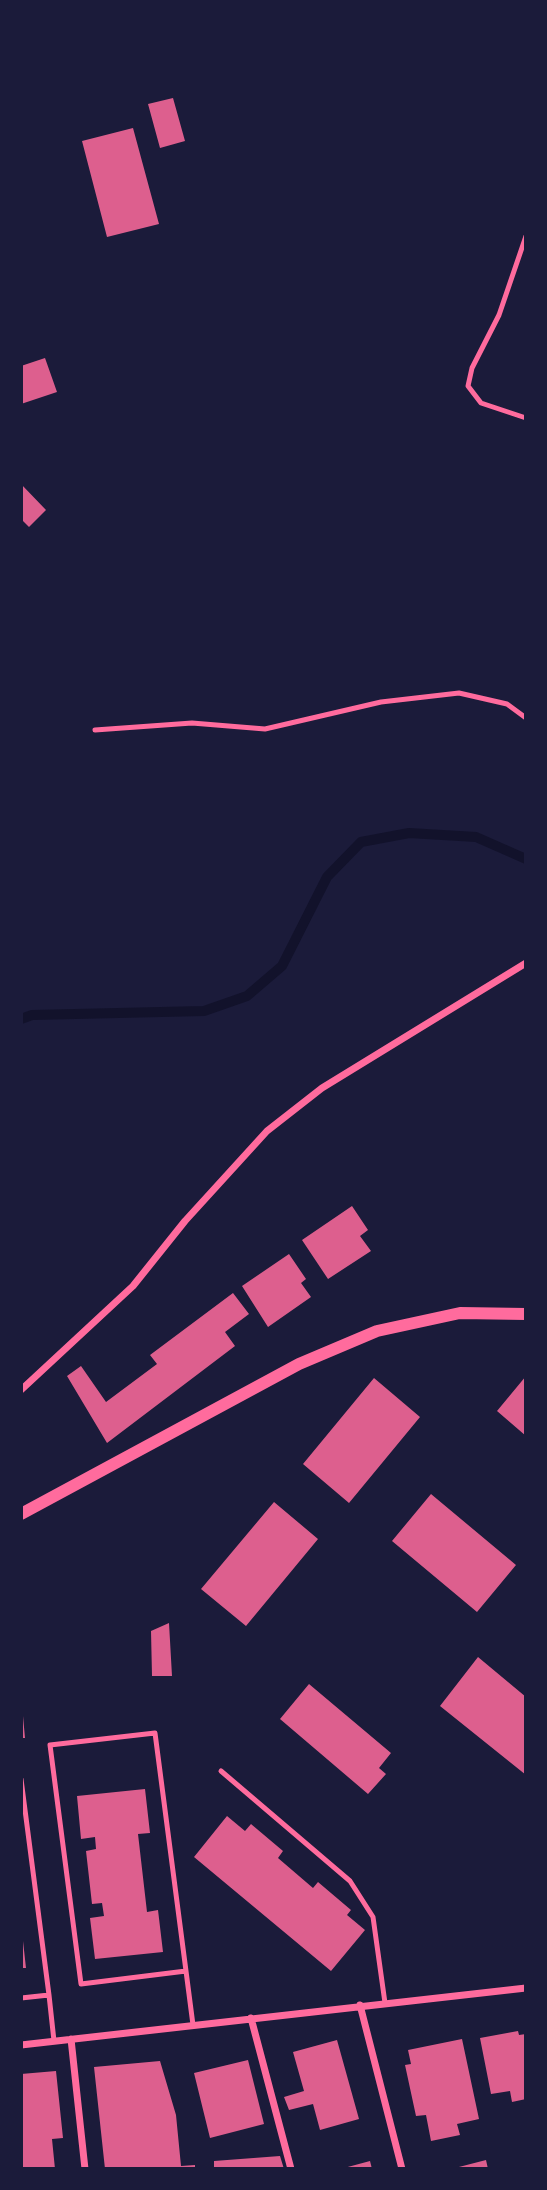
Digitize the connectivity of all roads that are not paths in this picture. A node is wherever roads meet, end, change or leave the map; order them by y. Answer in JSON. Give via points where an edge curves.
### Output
{"nodes":[{"id":1,"x":526,"y":236,"type":"edge"},
{"id":2,"x":526,"y":418,"type":"edge"},
{"id":3,"x":526,"y":718,"type":"edge"},
{"id":4,"x":95,"y":730,"type":"dead end"},
{"id":5,"x":526,"y":963,"type":"edge"},
{"id":6,"x":526,"y":1314,"type":"edge"},
{"id":7,"x":21,"y":1390,"type":"edge"},
{"id":8,"x":21,"y":1514,"type":"edge"},
{"id":9,"x":221,"y":1771,"type":"dead end"},
{"id":10,"x":21,"y":1779,"type":"edge"},
{"id":11,"x":186,"y":1971,"type":"junction"},
{"id":12,"x":526,"y":1988,"type":"edge"},
{"id":13,"x":49,"y":1995,"type":"junction"},
{"id":14,"x":21,"y":1998,"type":"edge"},
{"id":15,"x":385,"y":2003,"type":"junction"},
{"id":16,"x":360,"y":2006,"type":"junction"},
{"id":17,"x":251,"y":2018,"type":"junction"},
{"id":18,"x":193,"y":2025,"type":"junction"},
{"id":19,"x":71,"y":2039,"type":"junction"},
{"id":20,"x":54,"y":2041,"type":"junction"},
{"id":21,"x":21,"y":2045,"type":"edge"},
{"id":22,"x":85,"y":2169,"type":"edge"},
{"id":23,"x":291,"y":2169,"type":"edge"},
{"id":24,"x":402,"y":2169,"type":"edge"}],
"edges":[{"from":1,"to":2,"type":"lane","via":[[468,386],[481,403]]},
{"from":3,"to":4,"type":"lane","via":[[507,704],[459,693],[381,702],[265,729],[192,723]]},
{"from":5,"to":7,"type":"street","via":[[322,1088],[267,1131],[133,1286]]},
{"from":6,"to":8,"type":"street","via":[[460,1313],[377,1331],[299,1364]]},
{"from":9,"to":15,"type":"lane","via":[[350,1881],[373,1917]]},
{"from":10,"to":13,"type":"lane"},
{"from":11,"to":11,"type":"lane","via":[[155,1732],[50,1745],[81,1984]]},
{"from":11,"to":18,"type":"lane"},
{"from":12,"to":15,"type":"street"},
{"from":13,"to":14,"type":"lane"},
{"from":13,"to":20,"type":"lane"},
{"from":15,"to":16,"type":"street"},
{"from":16,"to":17,"type":"street"},
{"from":16,"to":24,"type":"street"},
{"from":17,"to":18,"type":"street"},
{"from":17,"to":23,"type":"street"},
{"from":18,"to":19,"type":"street"},
{"from":19,"to":20,"type":"street"},
{"from":19,"to":22,"type":"street"},
{"from":20,"to":21,"type":"street"}]}
